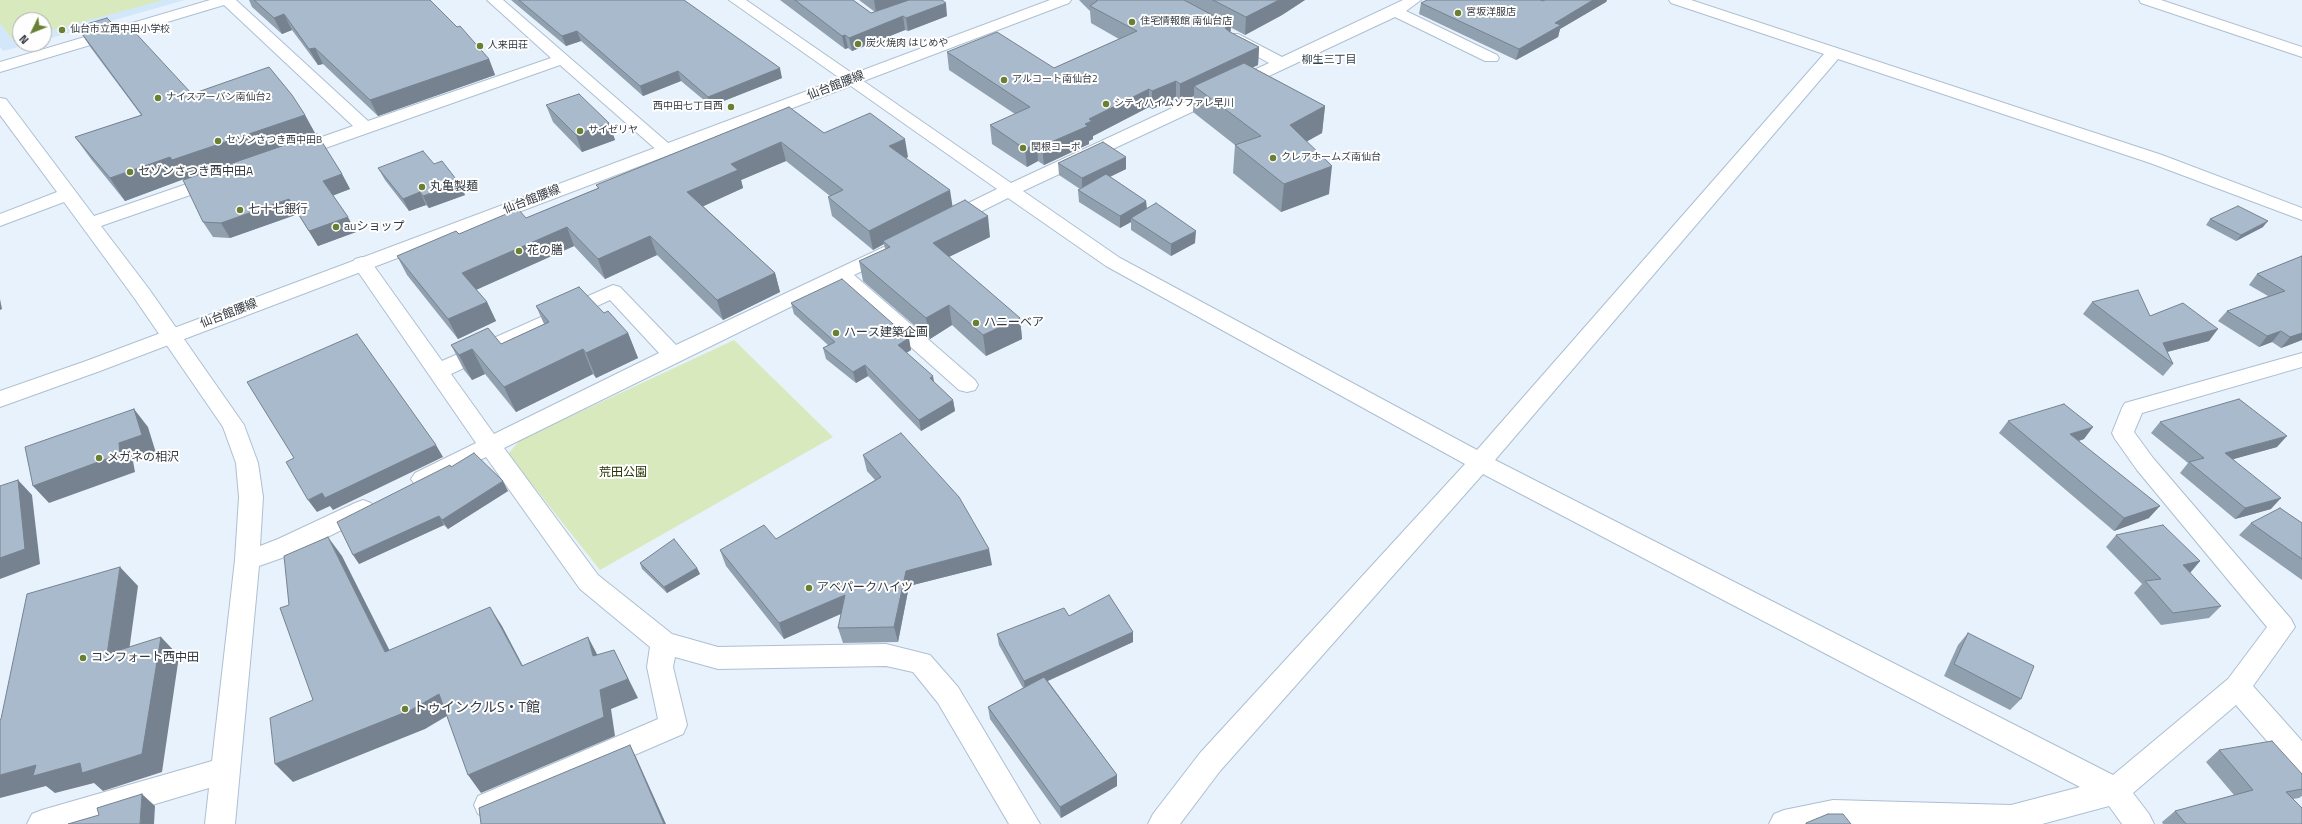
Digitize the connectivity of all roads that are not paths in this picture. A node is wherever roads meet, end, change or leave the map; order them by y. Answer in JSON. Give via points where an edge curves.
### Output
{"nodes":[{"id":1,"x":226,"y":0,"type":"edge"},
{"id":2,"x":494,"y":0,"type":"edge"},
{"id":3,"x":736,"y":0,"type":"edge"},
{"id":4,"x":1064,"y":0,"type":"edge"},
{"id":5,"x":1414,"y":0,"type":"edge"},
{"id":6,"x":1676,"y":0,"type":"edge"},
{"id":7,"x":2146,"y":0,"type":"edge"},
{"id":8,"x":1395,"y":11,"type":"junction"},
{"id":9,"x":1220,"y":30,"type":"edge"},
{"id":10,"x":2302,"y":52,"type":"edge"},
{"id":11,"x":1834,"y":53,"type":"junction"},
{"id":12,"x":1491,"y":58,"type":"dead end"},
{"id":13,"x":563,"y":59,"type":"junction"},
{"id":14,"x":1281,"y":63,"type":"junction"},
{"id":15,"x":0,"y":67,"type":"edge"},
{"id":16,"x":851,"y":80,"type":"junction"},
{"id":17,"x":0,"y":103,"type":"edge"},
{"id":18,"x":365,"y":128,"type":"junction"},
{"id":19,"x":666,"y":149,"type":"junction"},
{"id":20,"x":275,"y":160,"type":"edge"},
{"id":21,"x":230,"y":175,"type":"edge"},
{"id":22,"x":1010,"y":189,"type":"junction"},
{"id":23,"x":67,"y":195,"type":"junction"},
{"id":24,"x":2302,"y":214,"type":"edge"},
{"id":25,"x":0,"y":220,"type":"edge"},
{"id":26,"x":89,"y":224,"type":"junction"},
{"id":27,"x":934,"y":228,"type":"edge"},
{"id":28,"x":906,"y":242,"type":"edge"},
{"id":29,"x":362,"y":263,"type":"junction"},
{"id":30,"x":842,"y":275,"type":"junction"},
{"id":31,"x":171,"y":336,"type":"junction"},
{"id":32,"x":673,"y":355,"type":"junction"},
{"id":33,"x":2302,"y":360,"type":"edge"},
{"id":34,"x":436,"y":372,"type":"junction"},
{"id":35,"x":967,"y":385,"type":"dead end"},
{"id":36,"x":0,"y":399,"type":"edge"},
{"id":37,"x":490,"y":446,"type":"junction"},
{"id":38,"x":1480,"y":462,"type":"junction"},
{"id":39,"x":406,"y":488,"type":"edge"},
{"id":40,"x":378,"y":502,"type":"edge"},
{"id":41,"x":247,"y":560,"type":"junction"},
{"id":42,"x":664,"y":643,"type":"junction"},
{"id":43,"x":2237,"y":687,"type":"junction"},
{"id":44,"x":2302,"y":761,"type":"edge"},
{"id":45,"x":226,"y":770,"type":"junction"},
{"id":46,"x":2115,"y":791,"type":"junction"},
{"id":47,"x":488,"y":805,"type":"edge"},
{"id":48,"x":42,"y":824,"type":"edge"},
{"id":49,"x":220,"y":824,"type":"edge"},
{"id":50,"x":1025,"y":824,"type":"edge"},
{"id":51,"x":1163,"y":824,"type":"edge"},
{"id":52,"x":1784,"y":824,"type":"edge"},
{"id":53,"x":2139,"y":824,"type":"edge"}],
"edges":[{"from":1,"to":15,"type":"street"},
{"from":1,"to":18,"type":"street"},
{"from":2,"to":13,"type":"street"},
{"from":3,"to":16,"type":"street"},
{"from":4,"to":16,"type":"street","name":"仙台館腰線"},
{"from":5,"to":8,"type":"street"},
{"from":6,"to":11,"type":"street"},
{"from":7,"to":10,"type":"street"},
{"from":8,"to":12,"type":"street"},
{"from":8,"to":14,"type":"street"},
{"from":9,"to":14,"type":"street"},
{"from":11,"to":24,"type":"street","via":[[2156,159]]},
{"from":11,"to":38,"type":"street"},
{"from":13,"to":18,"type":"street"},
{"from":13,"to":19,"type":"street"},
{"from":14,"to":22,"type":"street"},
{"from":16,"to":19,"type":"street","name":"仙台館腰線"},
{"from":16,"to":22,"type":"street"},
{"from":17,"to":23,"type":"street"},
{"from":18,"to":20,"type":"street"},
{"from":19,"to":29,"type":"street","name":"仙台館腰線"},
{"from":21,"to":26,"type":"street"},
{"from":22,"to":27,"type":"street"},
{"from":22,"to":38,"type":"street","via":[[1114,262]]},
{"from":23,"to":25,"type":"street"},
{"from":23,"to":26,"type":"street"},
{"from":26,"to":31,"type":"street"},
{"from":28,"to":30,"type":"street"},
{"from":29,"to":31,"type":"street","name":"仙台館腰線"},
{"from":29,"to":34,"type":"street"},
{"from":30,"to":32,"type":"street"},
{"from":30,"to":35,"type":"street"},
{"from":31,"to":36,"type":"street","name":"仙台館腰線"},
{"from":31,"to":41,"type":"street","via":[[233,425],[247,463],[251,497]]},
{"from":32,"to":34,"type":"street","via":[[613,291]]},
{"from":32,"to":37,"type":"street"},
{"from":33,"to":43,"type":"street","via":[[2133,408],[2123,433],[2145,464],[2282,628]]},
{"from":34,"to":37,"type":"street"},
{"from":37,"to":39,"type":"street"},
{"from":37,"to":42,"type":"street","via":[[590,582]]},
{"from":38,"to":46,"type":"street"},
{"from":38,"to":51,"type":"street","via":[[1210,762]]},
{"from":40,"to":41,"type":"street","via":[[287,546]]},
{"from":41,"to":45,"type":"street"},
{"from":42,"to":47,"type":"street","via":[[660,667],[673,725]]},
{"from":42,"to":50,"type":"street","via":[[718,658],[886,655],[921,663],[948,695]]},
{"from":43,"to":44,"type":"street"},
{"from":43,"to":46,"type":"street"},
{"from":45,"to":48,"type":"street"},
{"from":45,"to":49,"type":"street"},
{"from":46,"to":52,"type":"street","via":[[2011,819],[1833,813]]},
{"from":46,"to":53,"type":"street"}]}
